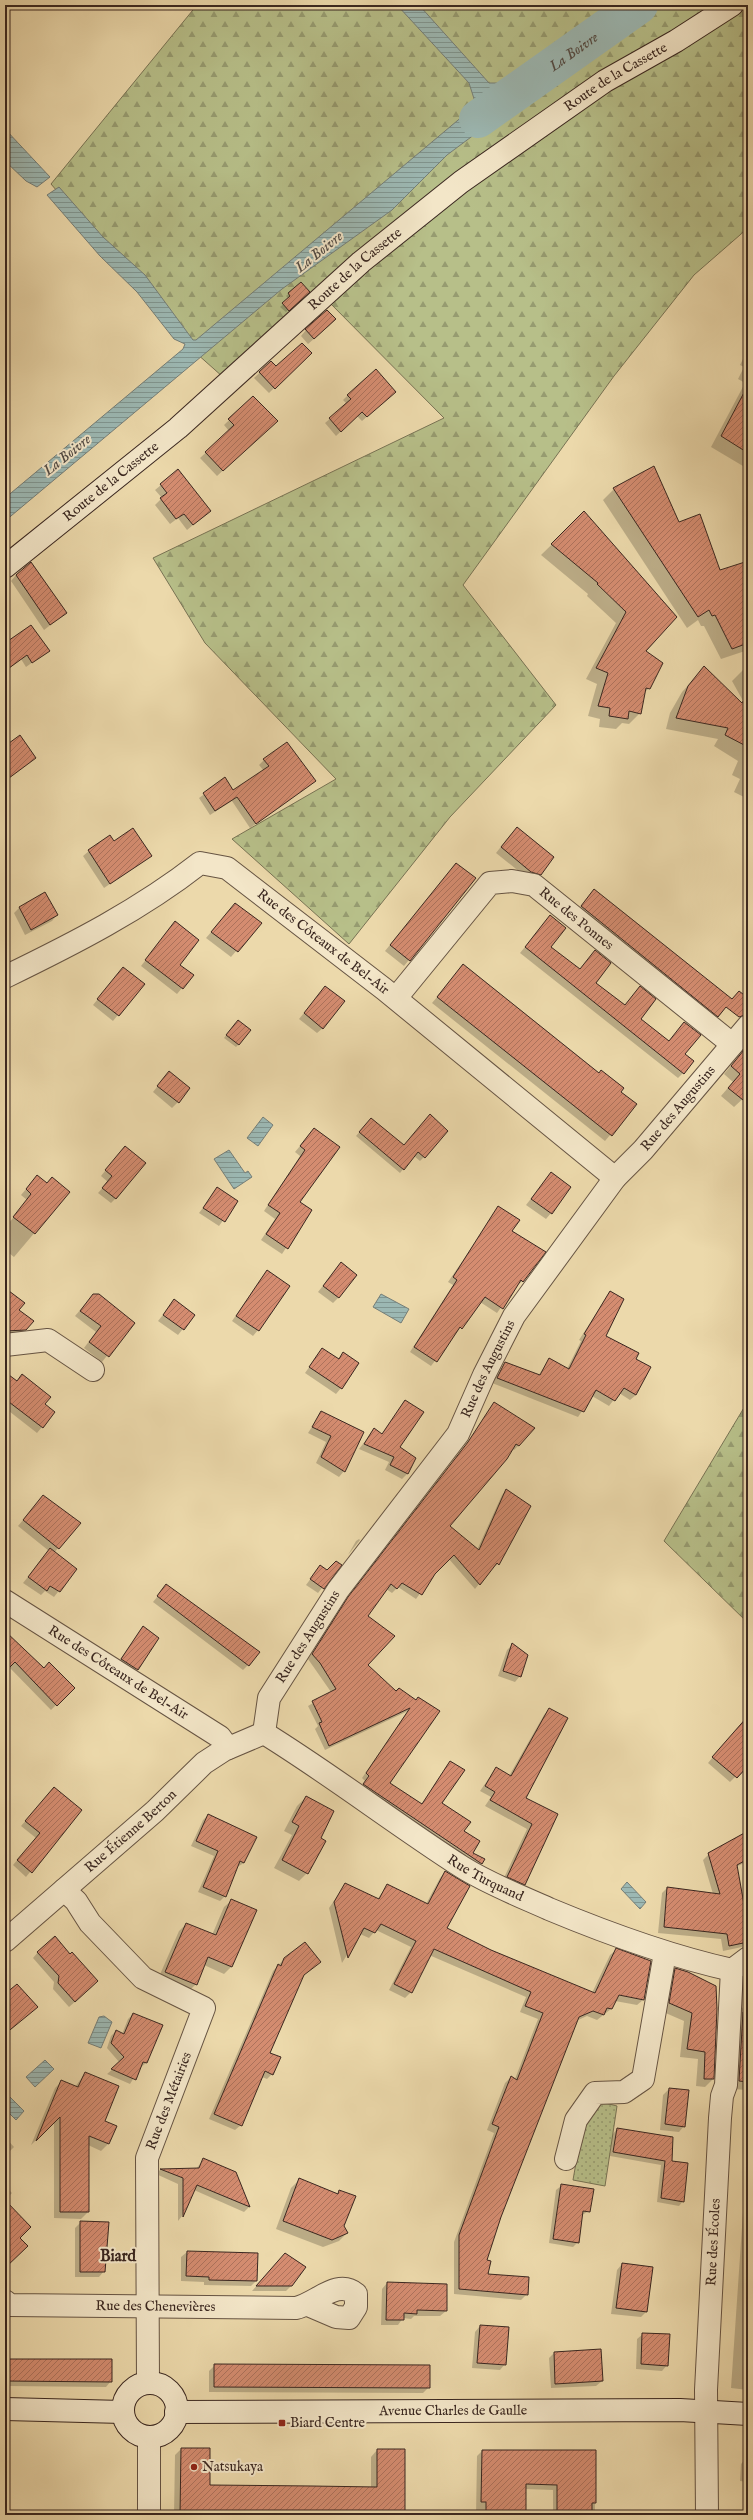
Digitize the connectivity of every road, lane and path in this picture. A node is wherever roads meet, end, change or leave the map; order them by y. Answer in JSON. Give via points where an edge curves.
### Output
{"nodes":[{"id":1,"x":732,"y":5,"type":"edge"},
{"id":2,"x":5,"y":567,"type":"edge"},
{"id":3,"x":5,"y":977,"type":"edge"},
{"id":4,"x":396,"y":998,"type":"junction"},
{"id":5,"x":748,"y":1026,"type":"edge"},
{"id":6,"x":732,"y":1044,"type":"junction"},
{"id":7,"x":615,"y":1178,"type":"junction"},
{"id":8,"x":5,"y":1345,"type":"edge"},
{"id":9,"x":93,"y":1370,"type":"dead end"},
{"id":10,"x":5,"y":1601,"type":"edge"},
{"id":11,"x":264,"y":1733,"type":"junction"},
{"id":12,"x":228,"y":1748,"type":"junction"},
{"id":13,"x":64,"y":1890,"type":"junction"},
{"id":14,"x":5,"y":1941,"type":"edge"},
{"id":15,"x":665,"y":1953,"type":"junction"},
{"id":16,"x":740,"y":1964,"type":"edge"},
{"id":17,"x":566,"y":2159,"type":"dead end"},
{"id":18,"x":5,"y":2301,"type":"edge"},
{"id":19,"x":308,"y":2305,"type":"dead end"},
{"id":20,"x":148,"y":2307,"type":"junction"},
{"id":21,"x":148,"y":2383,"type":"junction"},
{"id":22,"x":5,"y":2409,"type":"edge"},
{"id":23,"x":123,"y":2412,"type":"junction"},
{"id":24,"x":176,"y":2412,"type":"junction"},
{"id":25,"x":706,"y":2412,"type":"junction"},
{"id":26,"x":748,"y":2414,"type":"edge"},
{"id":27,"x":149,"y":2437,"type":"junction"},
{"id":28,"x":149,"y":2515,"type":"edge"},
{"id":29,"x":707,"y":2515,"type":"edge"}],
"edges":[{"from":1,"to":2,"type":"street","name":"Route de la Cassette","via":[[676,41],[605,81],[461,182],[361,262],[178,428]]},
{"from":3,"to":4,"type":"street","name":"Rue des Côteaux de Bel-Air","via":[[89,936],[179,880],[200,863],[227,868]]},
{"from":4,"to":6,"type":"street","name":"Rue des Ponnes","via":[[490,883],[512,881],[534,885]]},
{"from":4,"to":7,"type":"street","name":"Rue des Côteaux de Bel-Air"},
{"from":5,"to":6,"type":"street","name":"Rue des Augustins"},
{"from":6,"to":7,"type":"street","name":"Rue des Augustins","via":[[643,1150]]},
{"from":7,"to":11,"type":"street","name":"Rue des Augustins","via":[[514,1316],[458,1434],[338,1590],[269,1698]]},
{"from":8,"to":9,"type":"street","via":[[48,1340]]},
{"from":10,"to":12,"type":"street","name":"Rue des Côteaux de Bel-Air","via":[[220,1737]]},
{"from":11,"to":12,"type":"street","name":"Rue Étienne Berton"},
{"from":11,"to":15,"type":"street","name":"Rue Turquand","via":[[382,1810],[463,1868],[524,1898],[597,1929]]},
{"from":12,"to":13,"type":"street","name":"Rue Étienne Berton","via":[[204,1763],[155,1811]]},
{"from":13,"to":14,"type":"street","name":"Rue Étienne Berton"},
{"from":13,"to":20,"type":"street","name":"Rue des Métairies","via":[[76,1901],[90,1923],[143,1978],[204,2008],[148,2158]]},
{"from":15,"to":16,"type":"street","name":"Rue Turquand"},
{"from":15,"to":17,"type":"street","via":[[643,2079],[624,2092],[595,2093],[576,2120]]},
{"from":16,"to":25,"type":"street","name":"Rue des Écoles","via":[[720,2118]]},
{"from":18,"to":20,"type":"street","name":"Rue des Chenevières","via":[[10,2305]]},
{"from":19,"to":20,"type":"street","name":"Rue des Chenevières","via":[[296,2308]]},
{"from":20,"to":21,"type":"street","name":"Rue des Métairies"},
{"from":21,"to":23,"type":"street","via":[[133,2389],[124,2403]]},
{"from":21,"to":24,"type":"street","via":[[157,2384],[172,2395]]},
{"from":22,"to":23,"type":"street"},
{"from":23,"to":27,"type":"street","via":[[128,2426],[134,2432]]},
{"from":24,"to":25,"type":"street","name":"Avenue Charles de Gaulle"},
{"from":24,"to":27,"type":"street","via":[[175,2420],[164,2432]]},
{"from":25,"to":26,"type":"street","name":"Avenue Charles de Gaulle"},
{"from":25,"to":29,"type":"street","name":"Rue des Écoles"},
{"from":27,"to":28,"type":"street"}]}
